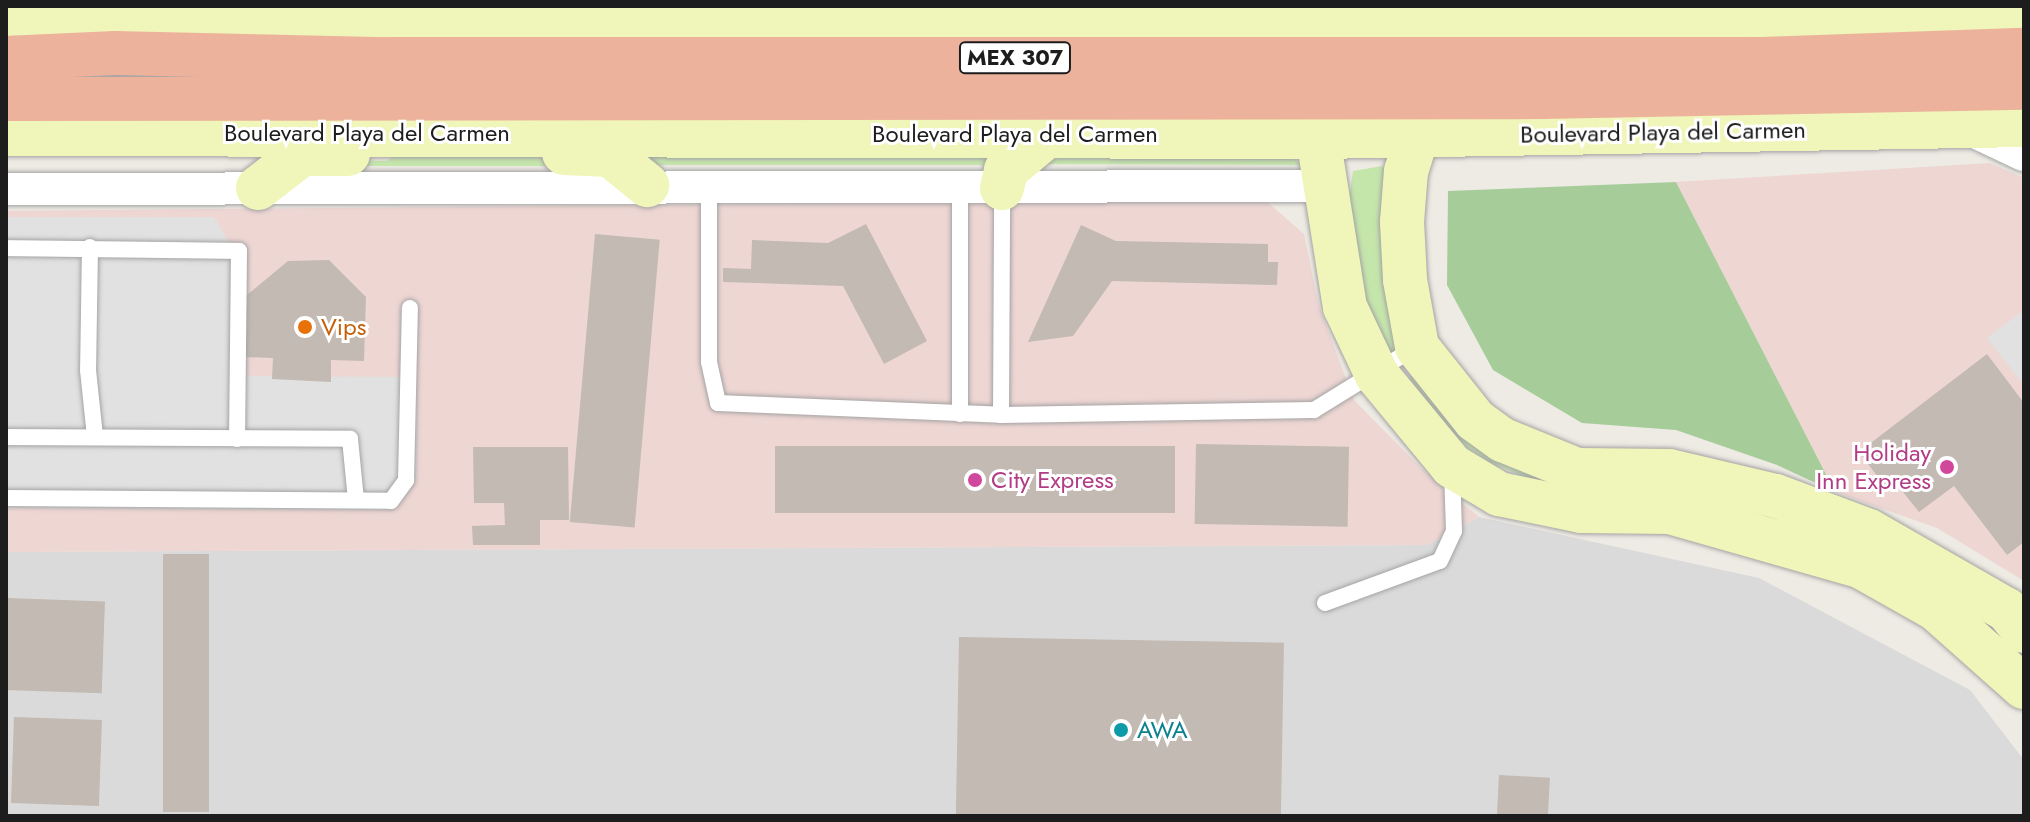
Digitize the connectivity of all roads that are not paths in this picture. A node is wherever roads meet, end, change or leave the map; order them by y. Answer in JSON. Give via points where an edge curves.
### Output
{"nodes":[{"id":1,"x":171,"y":9,"type":"edge"},
{"id":2,"x":6,"y":14,"type":"edge"},
{"id":3,"x":1490,"y":14,"type":"edge"},
{"id":4,"x":1700,"y":14,"type":"edge"},
{"id":5,"x":1909,"y":14,"type":"edge"},
{"id":6,"x":2024,"y":14,"type":"edge"},
{"id":7,"x":756,"y":16,"type":"edge"},
{"id":8,"x":1202,"y":16,"type":"edge"},
{"id":9,"x":6,"y":35,"type":"edge"},
{"id":10,"x":2024,"y":50,"type":"edge"},
{"id":11,"x":115,"y":53,"type":"junction"},
{"id":12,"x":6,"y":58,"type":"edge"},
{"id":13,"x":2024,"y":88,"type":"edge"},
{"id":14,"x":6,"y":99,"type":"edge"},
{"id":15,"x":2024,"y":125,"type":"edge"},
{"id":16,"x":1971,"y":127,"type":"junction"},
{"id":17,"x":414,"y":132,"type":"junction"},
{"id":18,"x":6,"y":134,"type":"edge"},
{"id":19,"x":527,"y":134,"type":"junction"},
{"id":20,"x":1049,"y":134,"type":"junction"},
{"id":21,"x":1417,"y":136,"type":"junction"},
{"id":22,"x":2024,"y":152,"type":"edge"},
{"id":23,"x":1320,"y":153,"type":"junction"},
{"id":24,"x":647,"y":185,"type":"junction"},
{"id":25,"x":709,"y":187,"type":"junction"},
{"id":26,"x":258,"y":188,"type":"junction"},
{"id":27,"x":981,"y":188,"type":"junction"},
{"id":28,"x":6,"y":189,"type":"edge"},
{"id":29,"x":90,"y":247,"type":"junction"},
{"id":30,"x":6,"y":248,"type":"edge"},
{"id":31,"x":410,"y":308,"type":"dead end"},
{"id":32,"x":1417,"y":347,"type":"junction"},
{"id":33,"x":1377,"y":375,"type":"junction"},
{"id":34,"x":960,"y":414,"type":"junction"},
{"id":35,"x":1001,"y":415,"type":"junction"},
{"id":36,"x":6,"y":437,"type":"edge"},
{"id":37,"x":95,"y":437,"type":"junction"},
{"id":38,"x":237,"y":439,"type":"junction"},
{"id":39,"x":1452,"y":466,"type":"junction"},
{"id":40,"x":1776,"y":496,"type":"junction"},
{"id":41,"x":6,"y":498,"type":"edge"},
{"id":42,"x":356,"y":500,"type":"junction"},
{"id":43,"x":1746,"y":534,"type":"junction"},
{"id":44,"x":1325,"y":603,"type":"dead end"},
{"id":45,"x":2024,"y":631,"type":"edge"},
{"id":46,"x":2024,"y":687,"type":"edge"}],
"edges":[{"from":1,"to":2,"type":"main road"},
{"from":1,"to":7,"type":"main road","via":[[417,25]]},
{"from":3,"to":4,"type":"main road"},
{"from":3,"to":8,"type":"main road"},
{"from":4,"to":5,"type":"main road"},
{"from":5,"to":6,"type":"main road"},
{"from":7,"to":8,"type":"main road"},
{"from":9,"to":11,"type":"highway","via":[[63,37]]},
{"from":10,"to":11,"type":"highway","number":"MEX 307","via":[[1762,59],[387,59]]},
{"from":11,"to":12,"type":"highway","number":"MEX 307"},
{"from":13,"to":14,"type":"highway","number":"MEX 307","via":[[1511,98]]},
{"from":15,"to":16,"type":"main road","name":"Boulevard Playa del Carmen"},
{"from":16,"to":21,"type":"main road","name":"Boulevard Playa del Carmen"},
{"from":16,"to":22,"type":"street"},
{"from":17,"to":18,"type":"main road","name":"Boulevard Playa del Carmen"},
{"from":17,"to":19,"type":"main road","name":"Boulevard Playa del Carmen"},
{"from":17,"to":26,"type":"main road","via":[[381,153],[302,154]]},
{"from":19,"to":20,"type":"main road","name":"Boulevard Playa del Carmen"},
{"from":19,"to":24,"type":"main road","via":[[558,153],[610,155]]},
{"from":20,"to":23,"type":"main road","name":"Boulevard Playa del Carmen"},
{"from":20,"to":27,"type":"main road"},
{"from":21,"to":23,"type":"main road","name":"Boulevard Playa del Carmen"},
{"from":21,"to":32,"type":"main road","via":[[1406,171],[1402,222]]},
{"from":23,"to":27,"type":"street","via":[[1310,186]]},
{"from":23,"to":33,"type":"main road","via":[[1345,307]]},
{"from":24,"to":25,"type":"street"},
{"from":24,"to":26,"type":"street"},
{"from":25,"to":27,"type":"street"},
{"from":25,"to":34,"type":"lane","via":[[709,362],[718,403]]},
{"from":26,"to":28,"type":"street"},
{"from":27,"to":34,"type":"lane"},
{"from":27,"to":35,"type":"lane"},
{"from":29,"to":30,"type":"lane"},
{"from":29,"to":37,"type":"lane","via":[[88,370]]},
{"from":29,"to":38,"type":"lane","via":[[239,251]]},
{"from":31,"to":42,"type":"lane","via":[[406,480],[391,501]]},
{"from":32,"to":33,"type":"lane"},
{"from":32,"to":40,"type":"main road","via":[[1475,420],[1503,440],[1577,470],[1669,471]]},
{"from":33,"to":35,"type":"lane","via":[[1314,410]]},
{"from":33,"to":39,"type":"main road"},
{"from":34,"to":35,"type":"lane"},
{"from":36,"to":37,"type":"lane"},
{"from":37,"to":38,"type":"lane"},
{"from":38,"to":42,"type":"lane","via":[[350,439]]},
{"from":39,"to":43,"type":"main road","via":[[1499,494],[1581,511],[1670,512]]},
{"from":39,"to":44,"type":"lane","via":[[1454,531],[1440,561]]},
{"from":40,"to":43,"type":"main road","via":[[1771,519]]},
{"from":40,"to":45,"type":"main road","via":[[1869,531],[2007,610]]},
{"from":41,"to":42,"type":"lane"},
{"from":43,"to":46,"type":"main road","via":[[1860,566],[1936,609]]}]}
